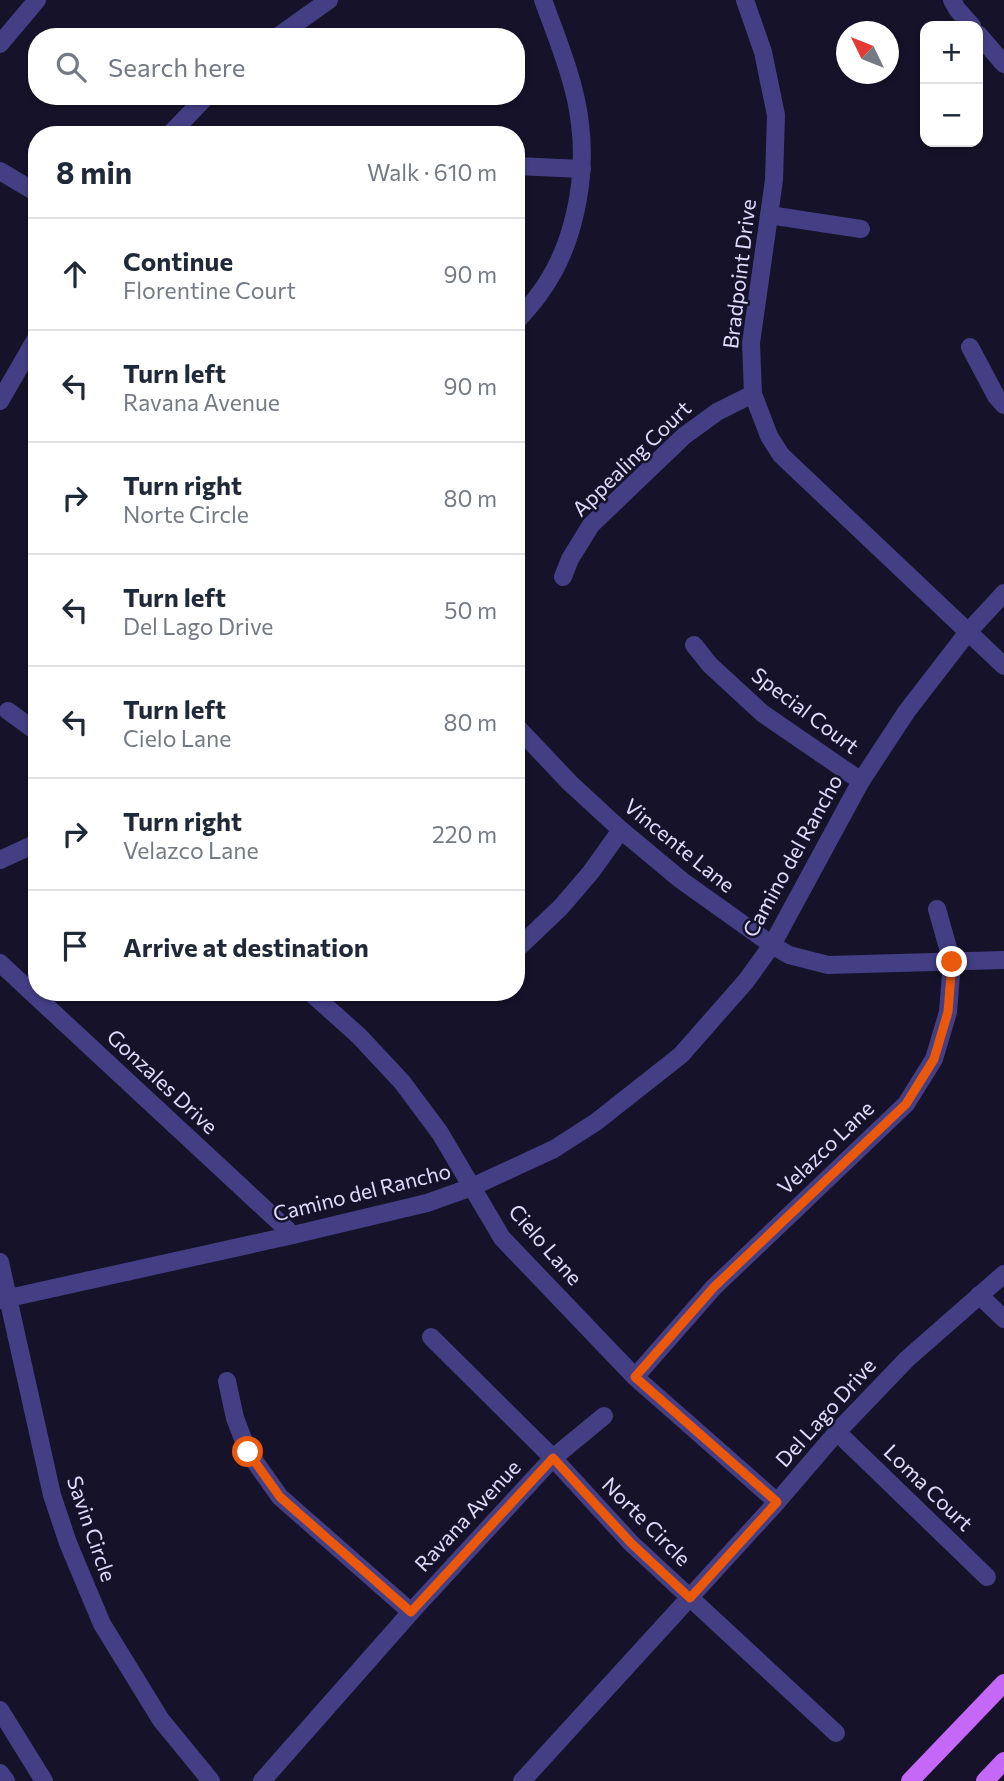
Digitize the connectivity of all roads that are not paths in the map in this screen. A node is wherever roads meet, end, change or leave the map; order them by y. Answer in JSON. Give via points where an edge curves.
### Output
{"nodes":[{"id":1,"x":37,"y":0,"type":"edge"},
{"id":2,"x":329,"y":0,"type":"edge"},
{"id":3,"x":543,"y":0,"type":"edge"},
{"id":4,"x":745,"y":0,"type":"edge"},
{"id":5,"x":952,"y":0,"type":"edge"},
{"id":6,"x":968,"y":21,"type":"edge"},
{"id":7,"x":290,"y":28,"type":"edge"},
{"id":8,"x":983,"y":40,"type":"edge"},
{"id":9,"x":0,"y":44,"type":"edge"},
{"id":10,"x":1004,"y":64,"type":"edge"},
{"id":11,"x":199,"y":105,"type":"edge"},
{"id":12,"x":178,"y":126,"type":"edge"},
{"id":13,"x":525,"y":166,"type":"edge"},
{"id":14,"x":582,"y":169,"type":"junction"},
{"id":15,"x":0,"y":171,"type":"edge"},
{"id":16,"x":28,"y":188,"type":"edge"},
{"id":17,"x":769,"y":215,"type":"junction"},
{"id":18,"x":861,"y":229,"type":"dead end"},
{"id":19,"x":525,"y":312,"type":"edge"},
{"id":20,"x":970,"y":347,"type":"dead end"},
{"id":21,"x":28,"y":353,"type":"edge"},
{"id":22,"x":753,"y":394,"type":"junction"},
{"id":23,"x":0,"y":401,"type":"edge"},
{"id":24,"x":1004,"y":405,"type":"edge"},
{"id":25,"x":563,"y":577,"type":"dead end"},
{"id":26,"x":1004,"y":593,"type":"edge"},
{"id":27,"x":968,"y":632,"type":"junction"},
{"id":28,"x":694,"y":645,"type":"dead end"},
{"id":29,"x":1004,"y":666,"type":"edge"},
{"id":30,"x":8,"y":710,"type":"dead end"},
{"id":31,"x":28,"y":725,"type":"edge"},
{"id":32,"x":525,"y":736,"type":"edge"},
{"id":33,"x":861,"y":781,"type":"junction"},
{"id":34,"x":621,"y":830,"type":"junction"},
{"id":35,"x":28,"y":848,"type":"edge"},
{"id":36,"x":0,"y":860,"type":"edge"},
{"id":37,"x":937,"y":909,"type":"dead end"},
{"id":38,"x":525,"y":941,"type":"edge"},
{"id":39,"x":772,"y":945,"type":"junction"},
{"id":40,"x":1004,"y":960,"type":"edge"},
{"id":41,"x":952,"y":962,"type":"junction"},
{"id":42,"x":0,"y":963,"type":"edge"},
{"id":43,"x":28,"y":989,"type":"edge"},
{"id":44,"x":41,"y":1001,"type":"edge"},
{"id":45,"x":320,"y":1001,"type":"edge"},
{"id":46,"x":472,"y":1187,"type":"junction"},
{"id":47,"x":293,"y":1235,"type":"junction"},
{"id":48,"x":0,"y":1262,"type":"edge"},
{"id":49,"x":1004,"y":1274,"type":"edge"},
{"id":50,"x":979,"y":1295,"type":"junction"},
{"id":51,"x":4,"y":1299,"type":"edge"},
{"id":52,"x":1004,"y":1319,"type":"edge"},
{"id":53,"x":431,"y":1337,"type":"dead end"},
{"id":54,"x":635,"y":1377,"type":"junction"},
{"id":55,"x":227,"y":1381,"type":"dead end"},
{"id":56,"x":604,"y":1416,"type":"dead end"},
{"id":57,"x":837,"y":1432,"type":"junction"},
{"id":58,"x":553,"y":1458,"type":"junction"},
{"id":59,"x":777,"y":1502,"type":"junction"},
{"id":60,"x":987,"y":1577,"type":"dead end"},
{"id":61,"x":690,"y":1598,"type":"junction"},
{"id":62,"x":411,"y":1612,"type":"junction"},
{"id":63,"x":1004,"y":1684,"type":"edge"},
{"id":64,"x":0,"y":1710,"type":"edge"},
{"id":65,"x":836,"y":1732,"type":"dead end"},
{"id":66,"x":1004,"y":1761,"type":"edge"},
{"id":67,"x":0,"y":1773,"type":"edge"},
{"id":68,"x":533,"y":1777,"type":"edge"},
{"id":69,"x":6,"y":1781,"type":"edge"},
{"id":70,"x":44,"y":1781,"type":"edge"},
{"id":71,"x":211,"y":1781,"type":"edge"},
{"id":72,"x":262,"y":1781,"type":"edge"},
{"id":73,"x":910,"y":1781,"type":"edge"},
{"id":74,"x":985,"y":1781,"type":"edge"}],
"edges":[{"from":1,"to":9,"type":"street"},
{"from":2,"to":7,"type":"street"},
{"from":3,"to":14,"type":"street","via":[[570,77],[580,122]]},
{"from":4,"to":17,"type":"street","name":"Bradpoint Drive","via":[[763,52],[776,115]]},
{"from":5,"to":6,"type":"street"},
{"from":8,"to":10,"type":"street"},
{"from":11,"to":12,"type":"street"},
{"from":13,"to":14,"type":"street"},
{"from":14,"to":19,"type":"street","via":[[576,212],[562,254],[542,292]]},
{"from":15,"to":16,"type":"street"},
{"from":17,"to":18,"type":"street"},
{"from":17,"to":22,"type":"street","name":"Bradpoint Drive","via":[[751,342]]},
{"from":20,"to":24,"type":"street"},
{"from":21,"to":23,"type":"street"},
{"from":22,"to":25,"type":"street","name":"Appealing Court","via":[[684,436],[592,526]]},
{"from":22,"to":27,"type":"street","name":"Bradpoint Drive","via":[[769,436],[782,455]]},
{"from":26,"to":27,"type":"street","name":"Camino del Rancho"},
{"from":27,"to":29,"type":"street","name":"Bradpoint Drive"},
{"from":27,"to":33,"type":"street","name":"Camino del Rancho"},
{"from":28,"to":33,"type":"street","name":"Special Court","via":[[762,713]]},
{"from":30,"to":31,"type":"street"},
{"from":32,"to":34,"type":"street","name":"Vincente Lane"},
{"from":33,"to":39,"type":"street","name":"Camino del Rancho"},
{"from":34,"to":38,"type":"street","via":[[592,872]]},
{"from":34,"to":39,"type":"street","name":"Vincente Lane"},
{"from":35,"to":36,"type":"street"},
{"from":37,"to":41,"type":"street","name":"Velazco Lane"},
{"from":39,"to":41,"type":"street","name":"Vincente Lane","via":[[789,955],[828,965]]},
{"from":39,"to":46,"type":"street","name":"Camino del Rancho","via":[[681,1055],[554,1149]]},
{"from":40,"to":41,"type":"street","name":"Vincente Lane"},
{"from":41,"to":54,"type":"street","name":"Velazco Lane","via":[[948,1012],[934,1059],[906,1104],[714,1287]]},
{"from":42,"to":43,"type":"street","name":"Gonzales Drive"},
{"from":44,"to":47,"type":"street","name":"Gonzales Drive"},
{"from":45,"to":46,"type":"street","name":"Cielo Lane","via":[[402,1082]]},
{"from":46,"to":47,"type":"street","name":"Camino del Rancho","via":[[427,1203]]},
{"from":46,"to":54,"type":"street","name":"Cielo Lane","via":[[502,1238]]},
{"from":47,"to":51,"type":"street","name":"Camino del Rancho"},
{"from":48,"to":51,"type":"street","name":"Savin Circle"},
{"from":49,"to":50,"type":"street","name":"Del Lago Drive"},
{"from":50,"to":52,"type":"street"},
{"from":50,"to":57,"type":"street","name":"Del Lago Drive","via":[[907,1359]]},
{"from":51,"to":71,"type":"street","name":"Savin Circle","via":[[52,1495],[102,1624],[161,1720]]},
{"from":53,"to":58,"type":"street","name":"Norte Circle"},
{"from":54,"to":59,"type":"street","name":"Cielo Lane"},
{"from":55,"to":62,"type":"street","via":[[248,1452],[280,1497]]},
{"from":56,"to":58,"type":"street","name":"Ravana Avenue"},
{"from":57,"to":59,"type":"street","name":"Del Lago Drive"},
{"from":57,"to":60,"type":"street","name":"Loma Court"},
{"from":58,"to":61,"type":"street","name":"Norte Circle","via":[[631,1543]]},
{"from":58,"to":62,"type":"street","name":"Ravana Avenue"},
{"from":59,"to":61,"type":"street","name":"Del Lago Drive"},
{"from":61,"to":65,"type":"street","name":"Norte Circle"},
{"from":61,"to":68,"type":"street","name":"Del Lago Drive"},
{"from":62,"to":72,"type":"street","name":"Ravana Avenue"},
{"from":63,"to":73,"type":"main road"},
{"from":64,"to":70,"type":"street"},
{"from":66,"to":74,"type":"main road"},
{"from":67,"to":69,"type":"street"}]}
